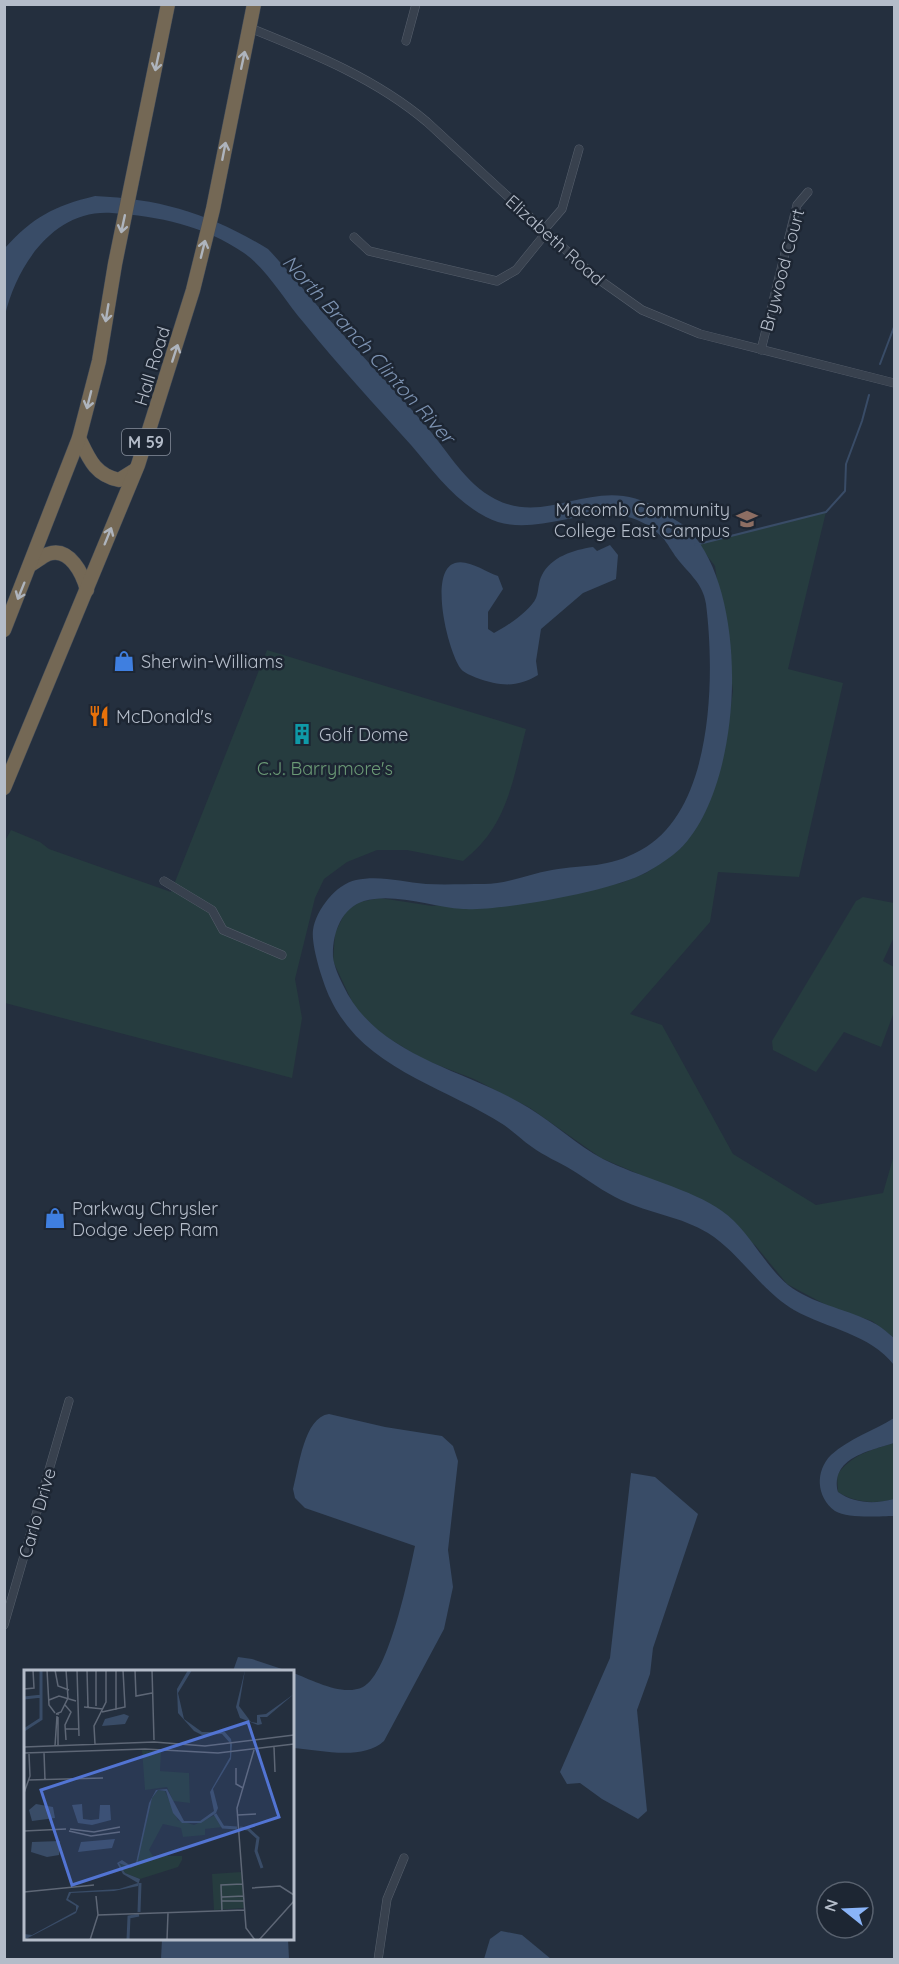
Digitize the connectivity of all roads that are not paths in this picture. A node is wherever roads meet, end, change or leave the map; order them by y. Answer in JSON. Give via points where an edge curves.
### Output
{"nodes":[{"id":1,"x":168,"y":4,"type":"edge"},
{"id":2,"x":254,"y":4,"type":"edge"},
{"id":3,"x":416,"y":4,"type":"edge"},
{"id":4,"x":250,"y":28,"type":"junction"},
{"id":5,"x":406,"y":41,"type":"dead end"},
{"id":6,"x":579,"y":149,"type":"dead end"},
{"id":7,"x":808,"y":192,"type":"dead end"},
{"id":8,"x":545,"y":232,"type":"junction"},
{"id":9,"x":354,"y":237,"type":"dead end"},
{"id":10,"x":761,"y":350,"type":"junction"},
{"id":11,"x":894,"y":383,"type":"edge"},
{"id":12,"x":79,"y":438,"type":"junction"},
{"id":13,"x":138,"y":465,"type":"junction"},
{"id":14,"x":32,"y":564,"type":"junction"},
{"id":15,"x":87,"y":590,"type":"junction"},
{"id":16,"x":4,"y":630,"type":"edge"},
{"id":17,"x":4,"y":788,"type":"edge"},
{"id":18,"x":164,"y":881,"type":"dead end"},
{"id":19,"x":282,"y":955,"type":"dead end"},
{"id":20,"x":69,"y":1401,"type":"dead end"},
{"id":21,"x":4,"y":1625,"type":"edge"},
{"id":22,"x":404,"y":1858,"type":"dead end"},
{"id":23,"x":378,"y":1959,"type":"edge"}],
"edges":[{"from":1,"to":12,"type":"highway","one_way":true,"via":[[99,361]]},
{"from":2,"to":4,"type":"highway","name":"Hall Road","number":"M 59"},
{"from":3,"to":5,"type":"street"},
{"from":4,"to":8,"type":"street","name":"Elizabeth Road","via":[[363,77],[401,100]]},
{"from":13,"to":4,"type":"highway","name":"Hall Road","number":"M 59","one_way":true,"via":[[193,290]]},
{"from":6,"to":8,"type":"street","via":[[562,209]]},
{"from":7,"to":10,"type":"street","name":"Brywood Court","via":[[797,205]]},
{"from":8,"to":9,"type":"street","via":[[516,270],[497,281],[369,251]]},
{"from":8,"to":10,"type":"street","name":"Elizabeth Road","via":[[602,283],[642,310],[700,334]]},
{"from":10,"to":11,"type":"street","name":"Elizabeth Road"},
{"from":12,"to":13,"type":"highway","via":[[92,465],[109,478],[126,478]]},
{"from":12,"to":14,"type":"highway"},
{"from":15,"to":13,"type":"highway","name":"Hall Road","number":"M 59","one_way":true},
{"from":14,"to":15,"type":"highway","via":[[48,554],[64,556],[80,569]]},
{"from":14,"to":16,"type":"highway","one_way":true},
{"from":15,"to":17,"type":"highway","name":"Hall Road","number":"M 59"},
{"from":18,"to":19,"type":"street","via":[[212,910],[223,930]]},
{"from":20,"to":21,"type":"street","name":"Carlo Drive"},
{"from":22,"to":23,"type":"street","via":[[387,1899]]}]}
